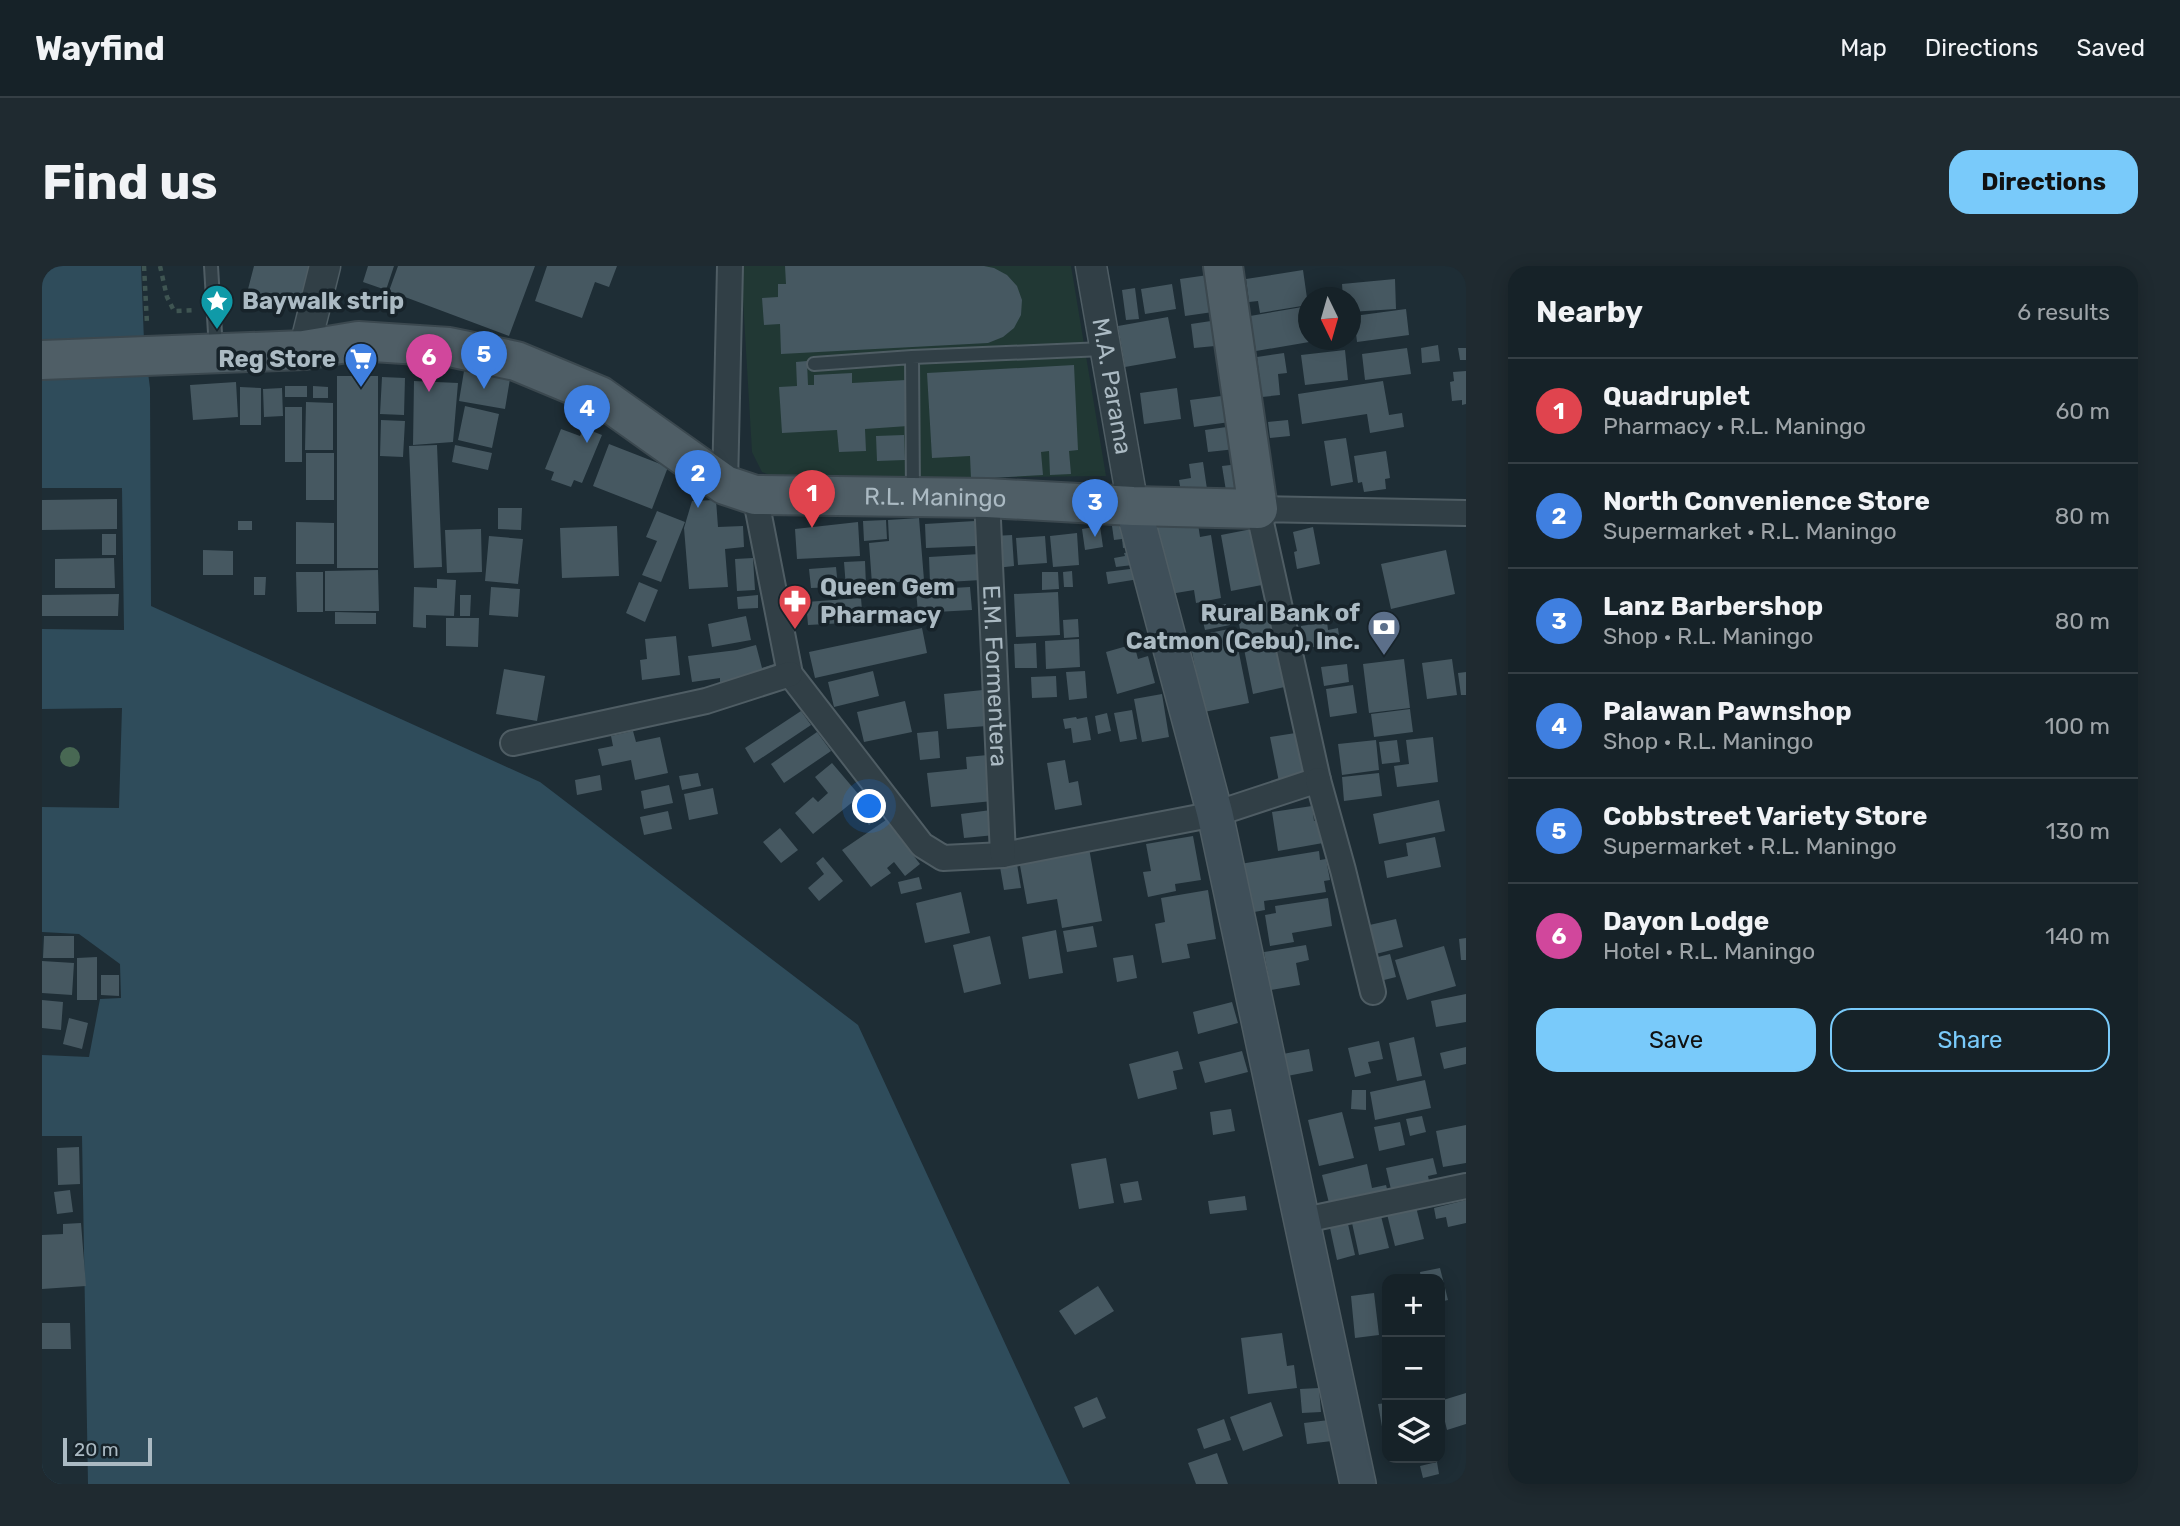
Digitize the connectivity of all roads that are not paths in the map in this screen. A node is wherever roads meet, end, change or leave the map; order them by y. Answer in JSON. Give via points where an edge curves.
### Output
{"nodes":[{"id":1,"x":211,"y":266,"type":"edge"},
{"id":2,"x":325,"y":266,"type":"edge"},
{"id":3,"x":730,"y":266,"type":"edge"},
{"id":4,"x":1091,"y":266,"type":"edge"},
{"id":5,"x":1223,"y":266,"type":"edge"},
{"id":6,"x":304,"y":349,"type":"junction"},
{"id":7,"x":1105,"y":349,"type":"junction"},
{"id":8,"x":217,"y":354,"type":"junction"},
{"id":9,"x":912,"y":357,"type":"junction"},
{"id":10,"x":42,"y":360,"type":"edge"},
{"id":11,"x":814,"y":365,"type":"dead end"},
{"id":12,"x":740,"y":490,"type":"junction"},
{"id":13,"x":914,"y":496,"type":"junction"},
{"id":14,"x":987,"y":498,"type":"junction"},
{"id":15,"x":1133,"y":506,"type":"junction"},
{"id":16,"x":1258,"y":509,"type":"junction"},
{"id":17,"x":1466,"y":513,"type":"edge"},
{"id":18,"x":790,"y":674,"type":"junction"},
{"id":19,"x":513,"y":743,"type":"dead end"},
{"id":20,"x":1318,"y":780,"type":"junction"},
{"id":21,"x":1215,"y":814,"type":"junction"},
{"id":22,"x":1003,"y":855,"type":"junction"},
{"id":23,"x":1373,"y":992,"type":"dead end"},
{"id":24,"x":1466,"y":1186,"type":"edge"},
{"id":25,"x":1300,"y":1221,"type":"junction"},
{"id":26,"x":1358,"y":1484,"type":"edge"}],
"edges":[{"from":1,"to":8,"type":"lane"},
{"from":2,"to":6,"type":"street"},
{"from":3,"to":12,"type":"street"},
{"from":4,"to":7,"type":"street","name":"M.A. Parama"},
{"from":5,"to":16,"type":"main road"},
{"from":6,"to":8,"type":"main road"},
{"from":6,"to":12,"type":"main road","via":[[358,341],[449,347],[516,361],[600,396]]},
{"from":7,"to":9,"type":"lane"},
{"from":7,"to":15,"type":"street","name":"M.A. Parama"},
{"from":8,"to":10,"type":"main road"},
{"from":9,"to":11,"type":"lane"},
{"from":9,"to":13,"type":"lane"},
{"from":12,"to":13,"type":"main road","name":"R.L. Maningo"},
{"from":12,"to":18,"type":"street"},
{"from":13,"to":14,"type":"main road","name":"R.L. Maningo"},
{"from":14,"to":15,"type":"main road","name":"R.L. Maningo"},
{"from":14,"to":22,"type":"street","name":"E.M. Formentera"},
{"from":15,"to":16,"type":"main road","name":"R.L. Maningo"},
{"from":15,"to":21,"type":"main road"},
{"from":16,"to":17,"type":"street"},
{"from":16,"to":20,"type":"street"},
{"from":18,"to":19,"type":"street","via":[[706,701]]},
{"from":18,"to":22,"type":"street","via":[[922,845],[943,858]]},
{"from":20,"to":21,"type":"street"},
{"from":20,"to":23,"type":"street"},
{"from":21,"to":22,"type":"street"},
{"from":21,"to":25,"type":"main road"},
{"from":24,"to":25,"type":"street"},
{"from":25,"to":26,"type":"main road"}]}
